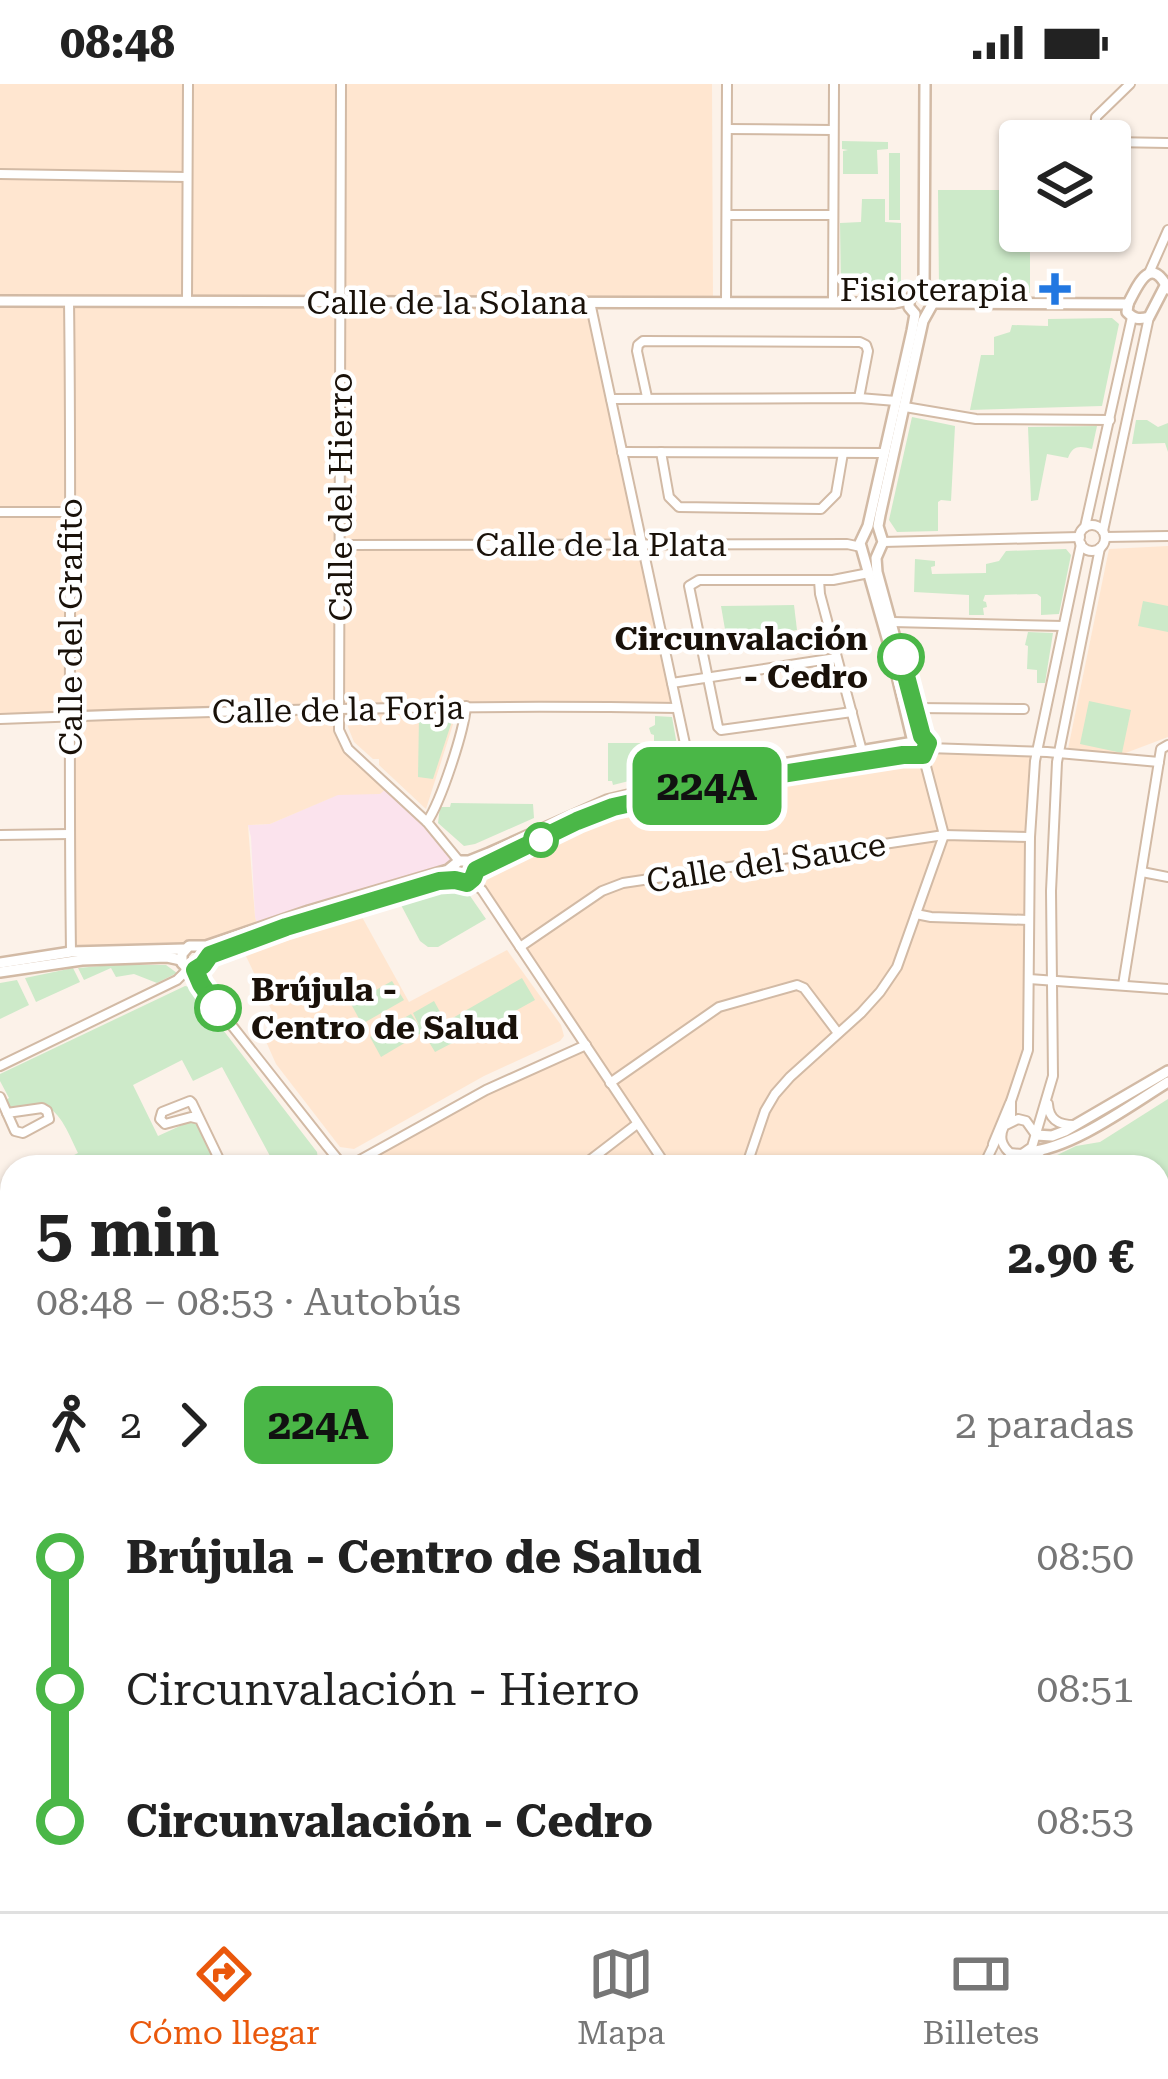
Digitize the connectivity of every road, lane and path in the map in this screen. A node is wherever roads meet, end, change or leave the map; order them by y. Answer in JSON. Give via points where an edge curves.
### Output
{"nodes":[{"id":1,"x":188,"y":84,"type":"edge"},
{"id":2,"x":341,"y":84,"type":"edge"},
{"id":3,"x":727,"y":84,"type":"edge"},
{"id":4,"x":834,"y":84,"type":"edge"},
{"id":5,"x":925,"y":84,"type":"edge"},
{"id":6,"x":1130,"y":84,"type":"edge"},
{"id":7,"x":1096,"y":120,"type":"edge"},
{"id":8,"x":727,"y":130,"type":"junction"},
{"id":9,"x":832,"y":130,"type":"junction"},
{"id":10,"x":1131,"y":143,"type":"edge"},
{"id":11,"x":1167,"y":145,"type":"edge"},
{"id":12,"x":0,"y":174,"type":"edge"},
{"id":13,"x":188,"y":177,"type":"junction"},
{"id":14,"x":727,"y":215,"type":"junction"},
{"id":15,"x":832,"y":215,"type":"junction"},
{"id":16,"x":1168,"y":230,"type":"edge"},
{"id":17,"x":1150,"y":273,"type":"junction"},
{"id":18,"x":1166,"y":281,"type":"edge"},
{"id":19,"x":924,"y":292,"type":"junction"},
{"id":20,"x":0,"y":301,"type":"edge"},
{"id":21,"x":69,"y":301,"type":"junction"},
{"id":22,"x":187,"y":301,"type":"junction"},
{"id":23,"x":340,"y":302,"type":"junction"},
{"id":24,"x":590,"y":302,"type":"junction"},
{"id":25,"x":726,"y":303,"type":"junction"},
{"id":26,"x":833,"y":303,"type":"junction"},
{"id":27,"x":933,"y":303,"type":"junction"},
{"id":28,"x":1128,"y":304,"type":"junction"},
{"id":29,"x":1162,"y":305,"type":"edge"},
{"id":30,"x":915,"y":309,"type":"junction"},
{"id":31,"x":1132,"y":317,"type":"junction"},
{"id":32,"x":1149,"y":317,"type":"junction"},
{"id":33,"x":646,"y":398,"type":"junction"},
{"id":34,"x":859,"y":398,"type":"junction"},
{"id":35,"x":610,"y":399,"type":"junction"},
{"id":36,"x":900,"y":404,"type":"junction"},
{"id":37,"x":1110,"y":419,"type":"junction"},
{"id":38,"x":622,"y":452,"type":"junction"},
{"id":39,"x":661,"y":452,"type":"junction"},
{"id":40,"x":843,"y":453,"type":"junction"},
{"id":41,"x":883,"y":453,"type":"junction"},
{"id":42,"x":0,"y":512,"type":"edge"},
{"id":43,"x":71,"y":512,"type":"junction"},
{"id":44,"x":1085,"y":527,"type":"junction"},
{"id":45,"x":865,"y":532,"type":"junction"},
{"id":46,"x":1104,"y":534,"type":"junction"},
{"id":47,"x":1168,"y":536,"type":"edge"},
{"id":48,"x":1080,"y":541,"type":"junction"},
{"id":49,"x":880,"y":542,"type":"junction"},
{"id":50,"x":340,"y":544,"type":"junction"},
{"id":51,"x":642,"y":545,"type":"junction"},
{"id":52,"x":1100,"y":548,"type":"junction"},
{"id":53,"x":863,"y":549,"type":"junction"},
{"id":54,"x":868,"y":573,"type":"junction"},
{"id":55,"x":818,"y":580,"type":"junction"},
{"id":56,"x":892,"y":622,"type":"junction"},
{"id":57,"x":1064,"y":626,"type":"junction"},
{"id":58,"x":836,"y":658,"type":"junction"},
{"id":59,"x":707,"y":678,"type":"junction"},
{"id":60,"x":672,"y":683,"type":"junction"},
{"id":61,"x":466,"y":706,"type":"junction"},
{"id":62,"x":338,"y":707,"type":"junction"},
{"id":63,"x":677,"y":708,"type":"junction"},
{"id":64,"x":916,"y":709,"type":"junction"},
{"id":65,"x":1024,"y":710,"type":"dead end"},
{"id":66,"x":852,"y":712,"type":"junction"},
{"id":67,"x":69,"y":716,"type":"junction"},
{"id":68,"x":0,"y":718,"type":"edge"},
{"id":69,"x":1168,"y":745,"type":"edge"},
{"id":70,"x":918,"y":746,"type":"junction"},
{"id":71,"x":862,"y":751,"type":"junction"},
{"id":72,"x":1037,"y":752,"type":"junction"},
{"id":73,"x":1058,"y":753,"type":"junction"},
{"id":74,"x":1159,"y":762,"type":"junction"},
{"id":75,"x":693,"y":781,"type":"junction"},
{"id":76,"x":427,"y":822,"type":"junction"},
{"id":77,"x":70,"y":834,"type":"junction"},
{"id":78,"x":0,"y":835,"type":"edge"},
{"id":79,"x":944,"y":835,"type":"junction"},
{"id":80,"x":1030,"y":837,"type":"junction"},
{"id":81,"x":463,"y":870,"type":"junction"},
{"id":82,"x":1142,"y":872,"type":"junction"},
{"id":83,"x":1168,"y":877,"type":"edge"},
{"id":84,"x":916,"y":914,"type":"junction"},
{"id":85,"x":1029,"y":920,"type":"junction"},
{"id":86,"x":200,"y":947,"type":"junction"},
{"id":87,"x":520,"y":947,"type":"junction"},
{"id":88,"x":72,"y":957,"type":"junction"},
{"id":89,"x":206,"y":958,"type":"junction"},
{"id":90,"x":187,"y":962,"type":"junction"},
{"id":91,"x":0,"y":963,"type":"edge"},
{"id":92,"x":0,"y":972,"type":"edge"},
{"id":93,"x":1029,"y":979,"type":"junction"},
{"id":94,"x":1050,"y":979,"type":"junction"},
{"id":95,"x":1124,"y":986,"type":"junction"},
{"id":96,"x":1168,"y":989,"type":"edge"},
{"id":97,"x":838,"y":1033,"type":"junction"},
{"id":98,"x":586,"y":1045,"type":"junction"},
{"id":99,"x":0,"y":1066,"type":"edge"},
{"id":100,"x":1168,"y":1071,"type":"edge"},
{"id":101,"x":1168,"y":1082,"type":"edge"},
{"id":102,"x":610,"y":1083,"type":"junction"},
{"id":103,"x":0,"y":1097,"type":"edge"},
{"id":104,"x":1048,"y":1100,"type":"junction"},
{"id":105,"x":1011,"y":1101,"type":"junction"},
{"id":106,"x":7,"y":1113,"type":"junction"},
{"id":107,"x":199,"y":1119,"type":"junction"},
{"id":108,"x":1011,"y":1121,"type":"junction"},
{"id":109,"x":637,"y":1124,"type":"junction"},
{"id":110,"x":1075,"y":1125,"type":"junction"},
{"id":111,"x":1036,"y":1135,"type":"junction"},
{"id":112,"x":997,"y":1140,"type":"junction"},
{"id":113,"x":1042,"y":1151,"type":"junction"},
{"id":114,"x":1028,"y":1152,"type":"junction"},
{"id":115,"x":1010,"y":1153,"type":"junction"},
{"id":116,"x":211,"y":1155,"type":"edge"},
{"id":117,"x":337,"y":1155,"type":"edge"},
{"id":118,"x":364,"y":1155,"type":"edge"},
{"id":119,"x":597,"y":1155,"type":"edge"},
{"id":120,"x":659,"y":1155,"type":"edge"},
{"id":121,"x":750,"y":1155,"type":"edge"},
{"id":122,"x":990,"y":1155,"type":"edge"},
{"id":123,"x":1005,"y":1155,"type":"edge"},
{"id":124,"x":1034,"y":1155,"type":"edge"}],
"edges":[{"from":1,"to":13,"type":"street"},
{"from":2,"to":23,"type":"street","name":"Calle del Hierro"},
{"from":3,"to":8,"type":"street"},
{"from":4,"to":9,"type":"street"},
{"from":5,"to":19,"type":"street"},
{"from":6,"to":7,"type":"street"},
{"from":8,"to":9,"type":"street"},
{"from":8,"to":14,"type":"street"},
{"from":9,"to":15,"type":"street"},
{"from":10,"to":11,"type":"street"},
{"from":12,"to":13,"type":"street"},
{"from":13,"to":22,"type":"street"},
{"from":14,"to":15,"type":"street"},
{"from":14,"to":25,"type":"street"},
{"from":15,"to":26,"type":"street"},
{"from":16,"to":17,"type":"street"},
{"from":17,"to":18,"type":"street"},
{"from":17,"to":28,"type":"street"},
{"from":18,"to":29,"type":"street"},
{"from":19,"to":27,"type":"street"},
{"from":19,"to":30,"type":"street","via":[[915,293]]},
{"from":20,"to":21,"type":"street","name":"Calle de la Solana"},
{"from":21,"to":22,"type":"street","name":"Calle de la Solana"},
{"from":21,"to":43,"type":"street","name":"Calle del Grafito"},
{"from":22,"to":23,"type":"street","name":"Calle de la Solana"},
{"from":23,"to":24,"type":"street","name":"Calle de la Solana"},
{"from":23,"to":50,"type":"street","name":"Calle del Hierro"},
{"from":24,"to":25,"type":"street","name":"Calle de la Solana"},
{"from":24,"to":35,"type":"street"},
{"from":25,"to":26,"type":"street","name":"Calle de la Solana"},
{"from":26,"to":30,"type":"street","name":"Calle de la Solana"},
{"from":27,"to":28,"type":"street"},
{"from":27,"to":30,"type":"street"},
{"from":28,"to":31,"type":"street"},
{"from":29,"to":32,"type":"street"},
{"from":30,"to":36,"type":"street"},
{"from":31,"to":32,"type":"street"},
{"from":31,"to":37,"type":"street"},
{"from":32,"to":46,"type":"street"},
{"from":33,"to":34,"type":"street"},
{"from":33,"to":34,"type":"street","via":[[637,351],[644,341],[860,342],[868,351]]},
{"from":33,"to":35,"type":"street"},
{"from":34,"to":36,"type":"street"},
{"from":35,"to":38,"type":"street"},
{"from":36,"to":37,"type":"street","via":[[976,419]]},
{"from":36,"to":41,"type":"street"},
{"from":36,"to":49,"type":"street"},
{"from":37,"to":44,"type":"street"},
{"from":38,"to":39,"type":"street"},
{"from":38,"to":51,"type":"street"},
{"from":39,"to":40,"type":"street"},
{"from":39,"to":40,"type":"street","via":[[668,497],[679,507],[775,509],[821,509],[832,500]]},
{"from":40,"to":41,"type":"street"},
{"from":41,"to":45,"type":"street"},
{"from":42,"to":43,"type":"street"},
{"from":43,"to":67,"type":"street","name":"Calle del Grafito"},
{"from":44,"to":46,"type":"street"},
{"from":44,"to":48,"type":"street"},
{"from":45,"to":49,"type":"street"},
{"from":45,"to":53,"type":"street"},
{"from":46,"to":47,"type":"street"},
{"from":46,"to":52,"type":"street"},
{"from":48,"to":49,"type":"street"},
{"from":48,"to":52,"type":"street"},
{"from":48,"to":57,"type":"street"},
{"from":49,"to":53,"type":"street"},
{"from":49,"to":56,"type":"street","via":[[877,572]]},
{"from":50,"to":51,"type":"street","name":"Calle de la Plata"},
{"from":50,"to":62,"type":"street","name":"Calle del Hierro"},
{"from":51,"to":53,"type":"street","name":"Calle de la Plata"},
{"from":51,"to":60,"type":"street"},
{"from":52,"to":73,"type":"street"},
{"from":53,"to":54,"type":"street"},
{"from":54,"to":55,"type":"street"},
{"from":54,"to":70,"type":"street"},
{"from":55,"to":58,"type":"street"},
{"from":55,"to":59,"type":"street","via":[[689,586]]},
{"from":56,"to":57,"type":"street"},
{"from":56,"to":64,"type":"street"},
{"from":57,"to":72,"type":"street"},
{"from":58,"to":59,"type":"street"},
{"from":58,"to":66,"type":"street"},
{"from":59,"to":60,"type":"street"},
{"from":59,"to":66,"type":"street","via":[[721,730]]},
{"from":60,"to":63,"type":"street"},
{"from":61,"to":62,"type":"street","name":"Calle de la Forja"},
{"from":61,"to":63,"type":"street","name":"Calle de la Forja"},
{"from":61,"to":76,"type":"street"},
{"from":62,"to":67,"type":"street","name":"Calle de la Forja"},
{"from":62,"to":76,"type":"street","name":"Calle del Hierro","via":[[343,742]]},
{"from":63,"to":75,"type":"street"},
{"from":64,"to":65,"type":"street"},
{"from":64,"to":70,"type":"street"},
{"from":66,"to":71,"type":"street"},
{"from":67,"to":68,"type":"street","name":"Calle de la Forja"},
{"from":67,"to":77,"type":"street","name":"Calle del Grafito"},
{"from":69,"to":74,"type":"street"},
{"from":70,"to":71,"type":"street"},
{"from":70,"to":72,"type":"street"},
{"from":70,"to":79,"type":"street"},
{"from":70,"to":81,"type":"street","via":[[613,807]]},
{"from":71,"to":75,"type":"street"},
{"from":72,"to":73,"type":"street"},
{"from":72,"to":80,"type":"street"},
{"from":73,"to":74,"type":"street"},
{"from":73,"to":94,"type":"street"},
{"from":74,"to":82,"type":"street"},
{"from":75,"to":81,"type":"street","via":[[600,803]]},
{"from":76,"to":81,"type":"street","name":"Calle del Hierro"},
{"from":77,"to":78,"type":"street"},
{"from":77,"to":88,"type":"street","name":"Calle del Grafito"},
{"from":79,"to":80,"type":"street","name":"Calle del Sauce"},
{"from":79,"to":84,"type":"street"},
{"from":79,"to":87,"type":"street","name":"Calle del Sauce","via":[[623,883]]},
{"from":80,"to":85,"type":"street"},
{"from":81,"to":86,"type":"street"},
{"from":81,"to":87,"type":"street","name":"Calle del Hierro"},
{"from":81,"to":89,"type":"street"},
{"from":82,"to":83,"type":"street"},
{"from":82,"to":95,"type":"street"},
{"from":84,"to":85,"type":"street"},
{"from":84,"to":97,"type":"street","via":[[897,967]]},
{"from":85,"to":93,"type":"street"},
{"from":86,"to":89,"type":"street"},
{"from":86,"to":90,"type":"street","via":[[193,945]]},
{"from":87,"to":98,"type":"street","name":"Calle del Hierro"},
{"from":88,"to":90,"type":"street"},
{"from":88,"to":91,"type":"street"},
{"from":88,"to":92,"type":"street"},
{"from":89,"to":90,"type":"street","via":[[203,965]]},
{"from":90,"to":99,"type":"street","via":[[177,980]]},
{"from":90,"to":117,"type":"street"},
{"from":93,"to":94,"type":"street"},
{"from":93,"to":105,"type":"street","via":[[1028,1050]]},
{"from":94,"to":95,"type":"street"},
{"from":94,"to":104,"type":"street"},
{"from":95,"to":96,"type":"street"},
{"from":97,"to":102,"type":"street","via":[[797,985],[719,1007]]},
{"from":97,"to":121,"type":"street","via":[[775,1094]]},
{"from":98,"to":102,"type":"street","name":"Calle del Hierro"},
{"from":98,"to":118,"type":"street"},
{"from":100,"to":110,"type":"street"},
{"from":101,"to":113,"type":"street"},
{"from":102,"to":109,"type":"street","name":"Calle del Hierro"},
{"from":103,"to":106,"type":"street"},
{"from":104,"to":110,"type":"street","via":[[1054,1120]]},
{"from":104,"to":111,"type":"street"},
{"from":105,"to":108,"type":"street"},
{"from":105,"to":112,"type":"street"},
{"from":106,"to":106,"type":"street","via":[[18,1133],[49,1120],[42,1108]]},
{"from":107,"to":107,"type":"street","via":[[190,1101],[160,1116],[165,1124]]},
{"from":107,"to":116,"type":"street"},
{"from":108,"to":111,"type":"street","via":[[1026,1121]]},
{"from":108,"to":112,"type":"street"},
{"from":109,"to":119,"type":"street"},
{"from":109,"to":120,"type":"street","name":"Calle del Hierro"},
{"from":110,"to":111,"type":"street"},
{"from":111,"to":114,"type":"street"},
{"from":112,"to":115,"type":"street"},
{"from":112,"to":122,"type":"street"},
{"from":113,"to":114,"type":"street"},
{"from":113,"to":124,"type":"street"},
{"from":114,"to":115,"type":"street"},
{"from":115,"to":123,"type":"street"}]}
